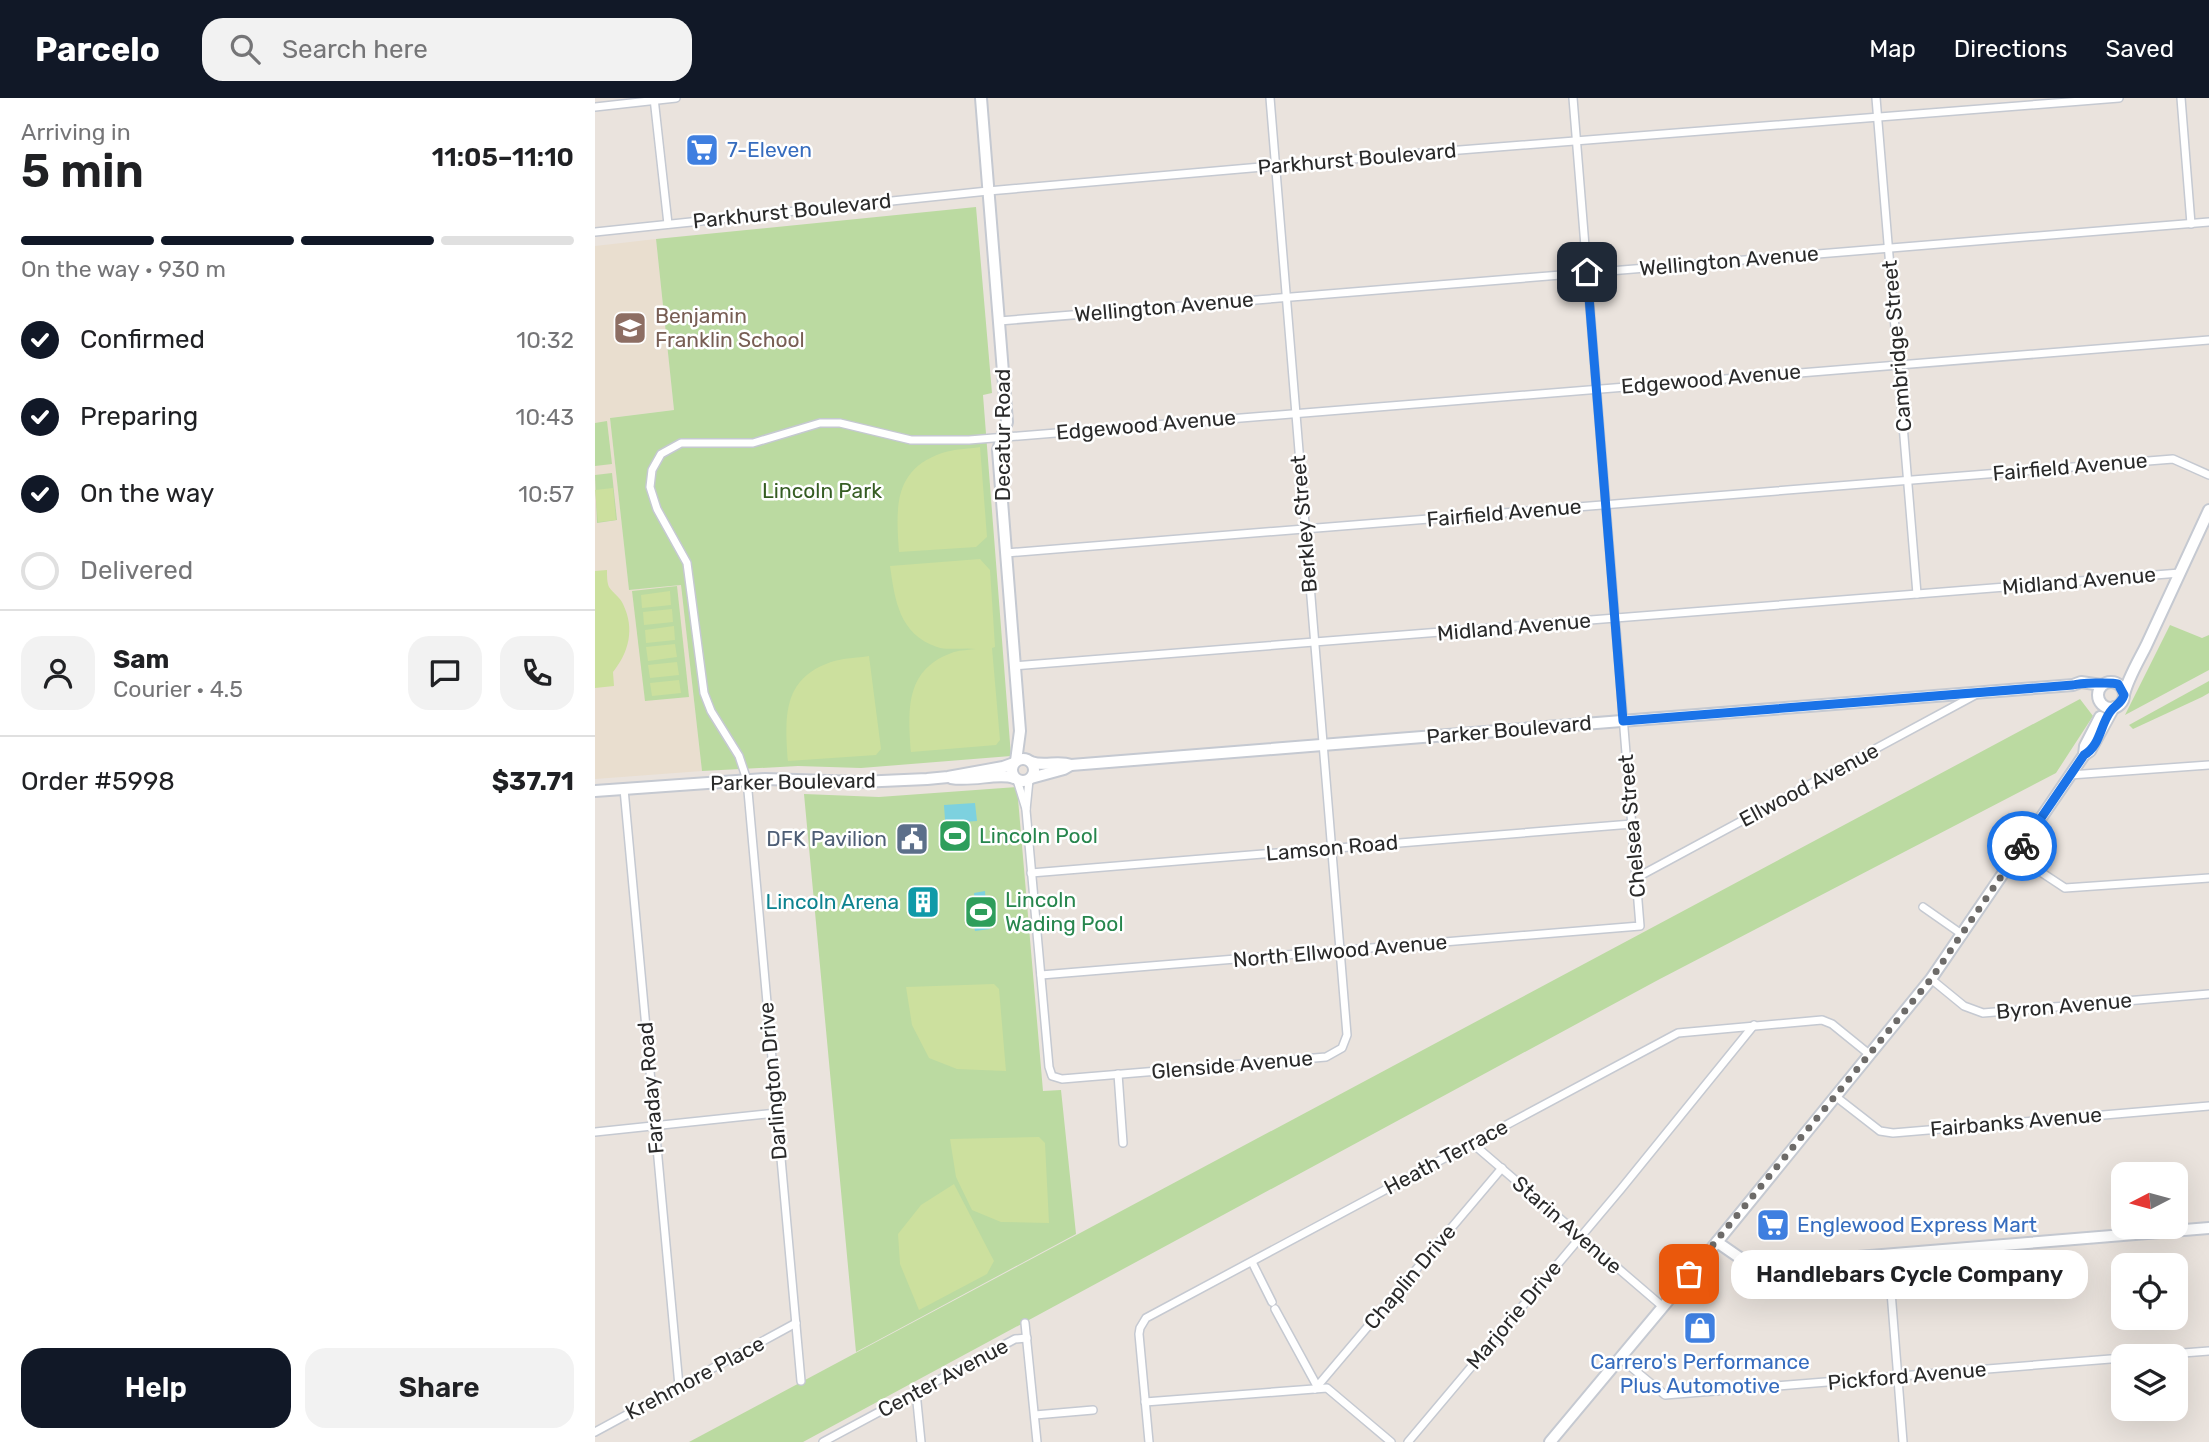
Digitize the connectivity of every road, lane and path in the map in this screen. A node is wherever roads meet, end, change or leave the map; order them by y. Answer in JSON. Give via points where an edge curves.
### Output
{"nodes":[{"id":1,"x":676,"y":98,"type":"edge"},
{"id":2,"x":981,"y":98,"type":"edge"},
{"id":3,"x":1269,"y":98,"type":"edge"},
{"id":4,"x":1573,"y":98,"type":"edge"},
{"id":5,"x":1876,"y":98,"type":"edge"},
{"id":6,"x":2119,"y":98,"type":"edge"},
{"id":7,"x":2181,"y":98,"type":"edge"},
{"id":8,"x":654,"y":99,"type":"edge"},
{"id":9,"x":595,"y":107,"type":"edge"},
{"id":10,"x":1878,"y":117,"type":"junction"},
{"id":11,"x":1577,"y":141,"type":"junction"},
{"id":12,"x":1275,"y":166,"type":"junction"},
{"id":13,"x":988,"y":191,"type":"junction"},
{"id":14,"x":2209,"y":222,"type":"edge"},
{"id":15,"x":668,"y":224,"type":"junction"},
{"id":16,"x":2191,"y":224,"type":"junction"},
{"id":17,"x":595,"y":232,"type":"edge"},
{"id":18,"x":1888,"y":248,"type":"junction"},
{"id":19,"x":1587,"y":272,"type":"junction"},
{"id":20,"x":1286,"y":297,"type":"junction"},
{"id":21,"x":999,"y":321,"type":"junction"},
{"id":22,"x":2209,"y":340,"type":"edge"},
{"id":23,"x":1898,"y":364,"type":"junction"},
{"id":24,"x":1597,"y":388,"type":"junction"},
{"id":25,"x":1295,"y":412,"type":"junction"},
{"id":26,"x":1003,"y":436,"type":"junction"},
{"id":27,"x":2209,"y":475,"type":"edge"},
{"id":28,"x":1907,"y":480,"type":"junction"},
{"id":29,"x":1606,"y":505,"type":"junction"},
{"id":30,"x":2209,"y":510,"type":"edge"},
{"id":31,"x":1304,"y":529,"type":"junction"},
{"id":32,"x":1006,"y":554,"type":"junction"},
{"id":33,"x":2180,"y":572,"type":"junction"},
{"id":34,"x":1917,"y":594,"type":"junction"},
{"id":35,"x":1615,"y":619,"type":"junction"},
{"id":36,"x":1314,"y":644,"type":"junction"},
{"id":37,"x":2135,"y":665,"type":"junction"},
{"id":38,"x":1014,"y":666,"type":"junction"},
{"id":39,"x":2106,"y":683,"type":"junction"},
{"id":40,"x":2073,"y":685,"type":"junction"},
{"id":41,"x":1980,"y":692,"type":"junction"},
{"id":42,"x":2124,"y":695,"type":"junction"},
{"id":43,"x":2100,"y":702,"type":"junction"},
{"id":44,"x":2114,"y":707,"type":"junction"},
{"id":45,"x":1623,"y":721,"type":"junction"},
{"id":46,"x":1020,"y":731,"type":"junction"},
{"id":47,"x":1322,"y":745,"type":"junction"},
{"id":48,"x":2084,"y":755,"type":"junction"},
{"id":49,"x":1030,"y":761,"type":"junction"},
{"id":50,"x":1015,"y":762,"type":"junction"},
{"id":51,"x":1071,"y":765,"type":"junction"},
{"id":52,"x":2209,"y":765,"type":"edge"},
{"id":53,"x":2070,"y":775,"type":"junction"},
{"id":54,"x":948,"y":777,"type":"junction"},
{"id":55,"x":1015,"y":779,"type":"junction"},
{"id":56,"x":1030,"y":779,"type":"junction"},
{"id":57,"x":747,"y":780,"type":"junction"},
{"id":58,"x":624,"y":789,"type":"junction"},
{"id":59,"x":595,"y":791,"type":"edge"},
{"id":60,"x":1026,"y":810,"type":"junction"},
{"id":61,"x":1632,"y":824,"type":"junction"},
{"id":62,"x":1331,"y":848,"type":"junction"},
{"id":63,"x":2015,"y":855,"type":"junction"},
{"id":64,"x":1031,"y":873,"type":"junction"},
{"id":65,"x":1636,"y":878,"type":"junction"},
{"id":66,"x":2209,"y":878,"type":"edge"},
{"id":67,"x":1923,"y":907,"type":"dead end"},
{"id":68,"x":1640,"y":926,"type":"joint"},
{"id":69,"x":1963,"y":935,"type":"junction"},
{"id":70,"x":1340,"y":951,"type":"junction"},
{"id":71,"x":1041,"y":975,"type":"junction"},
{"id":72,"x":1931,"y":979,"type":"junction"},
{"id":73,"x":2209,"y":994,"type":"edge"},
{"id":74,"x":1754,"y":1025,"type":"junction"},
{"id":75,"x":1868,"y":1054,"type":"junction"},
{"id":76,"x":1118,"y":1074,"type":"junction"},
{"id":77,"x":1835,"y":1096,"type":"junction"},
{"id":78,"x":2209,"y":1106,"type":"edge"},
{"id":79,"x":776,"y":1113,"type":"junction"},
{"id":80,"x":654,"y":1125,"type":"junction"},
{"id":81,"x":595,"y":1132,"type":"edge"},
{"id":82,"x":1123,"y":1143,"type":"dead end"},
{"id":83,"x":1472,"y":1143,"type":"junction"},
{"id":84,"x":1502,"y":1168,"type":"junction"},
{"id":85,"x":2209,"y":1228,"type":"edge"},
{"id":86,"x":1580,"y":1237,"type":"junction"},
{"id":87,"x":1717,"y":1242,"type":"junction"},
{"id":88,"x":1888,"y":1254,"type":"junction"},
{"id":89,"x":1252,"y":1262,"type":"junction"},
{"id":90,"x":1662,"y":1306,"type":"junction"},
{"id":91,"x":796,"y":1323,"type":"junction"},
{"id":92,"x":1025,"y":1323,"type":"dead end"},
{"id":93,"x":1027,"y":1338,"type":"junction"},
{"id":94,"x":2209,"y":1351,"type":"edge"},
{"id":95,"x":2188,"y":1353,"type":"edge"},
{"id":96,"x":1620,"y":1358,"type":"junction"},
{"id":97,"x":2111,"y":1359,"type":"edge"},
{"id":98,"x":1898,"y":1377,"type":"junction"},
{"id":99,"x":801,"y":1381,"type":"dead end"},
{"id":100,"x":679,"y":1386,"type":"junction"},
{"id":101,"x":1316,"y":1387,"type":"junction"},
{"id":102,"x":916,"y":1392,"type":"junction"},
{"id":103,"x":1145,"y":1402,"type":"junction"},
{"id":104,"x":1093,"y":1410,"type":"dead end"},
{"id":105,"x":1035,"y":1415,"type":"junction"},
{"id":106,"x":595,"y":1432,"type":"edge"},
{"id":107,"x":823,"y":1442,"type":"edge"},
{"id":108,"x":921,"y":1442,"type":"edge"},
{"id":109,"x":1037,"y":1442,"type":"edge"},
{"id":110,"x":1149,"y":1442,"type":"edge"},
{"id":111,"x":1391,"y":1442,"type":"edge"},
{"id":112,"x":1408,"y":1442,"type":"edge"},
{"id":113,"x":1550,"y":1442,"type":"edge"},
{"id":114,"x":1903,"y":1442,"type":"edge"}],
"edges":[{"from":1,"to":8,"type":"street"},
{"from":2,"to":13,"type":"street","name":"Decatur Road"},
{"from":3,"to":12,"type":"street","name":"Berkley Street"},
{"from":4,"to":11,"type":"street","name":"Chelsea Street"},
{"from":5,"to":10,"type":"street","name":"Cambridge Street"},
{"from":6,"to":10,"type":"street","name":"Parkhurst Boulevard"},
{"from":7,"to":16,"type":"street"},
{"from":8,"to":9,"type":"street"},
{"from":8,"to":15,"type":"street"},
{"from":10,"to":11,"type":"street","name":"Parkhurst Boulevard"},
{"from":10,"to":18,"type":"street","name":"Cambridge Street"},
{"from":11,"to":12,"type":"street","name":"Parkhurst Boulevard"},
{"from":11,"to":19,"type":"street","name":"Chelsea Street"},
{"from":12,"to":13,"type":"street","name":"Parkhurst Boulevard"},
{"from":12,"to":20,"type":"street","name":"Berkley Street"},
{"from":13,"to":15,"type":"street","name":"Parkhurst Boulevard"},
{"from":13,"to":21,"type":"street","name":"Decatur Road"},
{"from":14,"to":16,"type":"street","name":"Wellington Avenue"},
{"from":15,"to":17,"type":"street","name":"Parkhurst Boulevard"},
{"from":16,"to":18,"type":"street","name":"Wellington Avenue"},
{"from":18,"to":19,"type":"street","name":"Wellington Avenue"},
{"from":18,"to":23,"type":"street","name":"Cambridge Street"},
{"from":19,"to":20,"type":"street","name":"Wellington Avenue"},
{"from":19,"to":24,"type":"street","name":"Chelsea Street"},
{"from":20,"to":21,"type":"street","name":"Wellington Avenue"},
{"from":20,"to":25,"type":"street","name":"Berkley Street"},
{"from":21,"to":26,"type":"street","name":"Decatur Road","via":[[1007,422]]},
{"from":22,"to":23,"type":"street","name":"Edgewood Avenue"},
{"from":23,"to":24,"type":"street","name":"Edgewood Avenue"},
{"from":23,"to":28,"type":"street","name":"Cambridge Street"},
{"from":24,"to":25,"type":"street","name":"Edgewood Avenue"},
{"from":24,"to":29,"type":"street","name":"Chelsea Street"},
{"from":25,"to":26,"type":"street","name":"Edgewood Avenue"},
{"from":25,"to":31,"type":"street","name":"Berkley Street"},
{"from":26,"to":32,"type":"street","name":"Decatur Road","via":[[998,450]]},
{"from":26,"to":57,"type":"street","name":"Edgewood Avenue","via":[[924,441],[820,423],[753,443],[681,443],[661,454],[650,487],[687,563],[704,693]]},
{"from":27,"to":28,"type":"street","name":"Fairfield Avenue","via":[[2173,459]]},
{"from":28,"to":29,"type":"street","name":"Fairfield Avenue"},
{"from":28,"to":34,"type":"street","name":"Cambridge Street"},
{"from":29,"to":31,"type":"street","name":"Fairfield Avenue"},
{"from":29,"to":35,"type":"street","name":"Chelsea Street"},
{"from":30,"to":33,"type":"street"},
{"from":31,"to":32,"type":"street","name":"Fairfield Avenue"},
{"from":31,"to":36,"type":"street","name":"Berkley Street"},
{"from":32,"to":38,"type":"street","name":"Decatur Road"},
{"from":33,"to":34,"type":"street","name":"Midland Avenue"},
{"from":33,"to":37,"type":"street"},
{"from":34,"to":35,"type":"street","name":"Midland Avenue"},
{"from":35,"to":36,"type":"street","name":"Midland Avenue"},
{"from":35,"to":45,"type":"street","name":"Chelsea Street"},
{"from":36,"to":38,"type":"street","name":"Midland Avenue"},
{"from":36,"to":47,"type":"street","name":"Berkley Street"},
{"from":37,"to":39,"type":"street"},
{"from":37,"to":42,"type":"street"},
{"from":38,"to":46,"type":"street","name":"Decatur Road"},
{"from":39,"to":40,"type":"street","name":"Parker Boulevard"},
{"from":39,"to":42,"type":"street","via":[[2118,684]]},
{"from":39,"to":43,"type":"street","via":[[2098,692]]},
{"from":40,"to":41,"type":"street","name":"Parker Boulevard"},
{"from":40,"to":43,"type":"street","via":[[2091,692]]},
{"from":41,"to":45,"type":"street","name":"Parker Boulevard"},
{"from":41,"to":65,"type":"street","name":"Ellwood Avenue"},
{"from":42,"to":44,"type":"street"},
{"from":43,"to":44,"type":"street"},
{"from":43,"to":48,"type":"street","via":[[2100,717]]},
{"from":44,"to":48,"type":"street","via":[[2094,747]]},
{"from":45,"to":47,"type":"street","name":"Parker Boulevard"},
{"from":45,"to":61,"type":"street","name":"Chelsea Street"},
{"from":46,"to":49,"type":"street","name":"Decatur Road"},
{"from":46,"to":50,"type":"street","name":"Decatur Road"},
{"from":47,"to":51,"type":"street","name":"Parker Boulevard"},
{"from":47,"to":62,"type":"street","name":"Berkley Street"},
{"from":48,"to":53,"type":"street"},
{"from":49,"to":50,"type":"street","name":"Parker Boulevard"},
{"from":49,"to":51,"type":"street","name":"Parker Boulevard"},
{"from":49,"to":56,"type":"street","via":[[1034,768]]},
{"from":50,"to":54,"type":"street","name":"Parker Boulevard"},
{"from":50,"to":55,"type":"street","via":[[1011,769]]},
{"from":51,"to":56,"type":"street","name":"Parker Boulevard"},
{"from":52,"to":53,"type":"street"},
{"from":53,"to":63,"type":"street"},
{"from":54,"to":55,"type":"street","name":"Parker Boulevard","via":[[963,780],[1003,775]]},
{"from":54,"to":57,"type":"street","name":"Parker Boulevard","via":[[871,782]]},
{"from":55,"to":56,"type":"street","name":"Parker Boulevard"},
{"from":55,"to":60,"type":"street"},
{"from":56,"to":60,"type":"street"},
{"from":57,"to":58,"type":"street","name":"Parker Boulevard"},
{"from":57,"to":79,"type":"street","name":"Darlington Drive"},
{"from":58,"to":59,"type":"street","name":"Parker Boulevard"},
{"from":58,"to":80,"type":"street","name":"Faraday Road"},
{"from":60,"to":64,"type":"street"},
{"from":61,"to":62,"type":"street","name":"Lamson Road"},
{"from":61,"to":65,"type":"street","name":"Chelsea Street"},
{"from":62,"to":64,"type":"street","name":"Lamson Road"},
{"from":62,"to":70,"type":"street","name":"Berkley Street"},
{"from":63,"to":66,"type":"street","via":[[2065,888]]},
{"from":63,"to":69,"type":"street"},
{"from":64,"to":71,"type":"street"},
{"from":65,"to":68,"type":"street","name":"Chelsea Street"},
{"from":67,"to":69,"type":"street"},
{"from":68,"to":70,"type":"street","name":"North Ellwood Avenue"},
{"from":69,"to":72,"type":"street"},
{"from":70,"to":71,"type":"street","name":"North Ellwood Avenue"},
{"from":70,"to":76,"type":"street","name":"Glenside Avenue","via":[[1347,1035],[1337,1053]]},
{"from":71,"to":76,"type":"street","name":"Glenside Avenue","via":[[1052,1076]]},
{"from":72,"to":73,"type":"street","name":"Byron Avenue","via":[[1964,1006],[1983,1013]]},
{"from":72,"to":75,"type":"street"},
{"from":74,"to":75,"type":"street","name":"Heath Terrace","via":[[1828,1021]]},
{"from":74,"to":83,"type":"street","name":"Heath Terrace","via":[[1678,1033]]},
{"from":74,"to":86,"type":"street","name":"Marjorie Drive"},
{"from":75,"to":77,"type":"street"},
{"from":76,"to":82,"type":"street"},
{"from":77,"to":78,"type":"street","name":"Fairbanks Avenue","via":[[1875,1127],[1893,1133]]},
{"from":77,"to":87,"type":"street"},
{"from":79,"to":80,"type":"street"},
{"from":79,"to":91,"type":"street","name":"Darlington Drive"},
{"from":80,"to":81,"type":"street"},
{"from":80,"to":100,"type":"street","name":"Faraday Road"},
{"from":83,"to":84,"type":"street","name":"Starin Avenue"},
{"from":83,"to":89,"type":"street","name":"Heath Terrace"},
{"from":84,"to":86,"type":"street","name":"Starin Avenue"},
{"from":84,"to":101,"type":"street","name":"Chaplin Drive"},
{"from":85,"to":88,"type":"street"},
{"from":86,"to":90,"type":"street","name":"Starin Avenue"},
{"from":86,"to":112,"type":"street","name":"Marjorie Drive"},
{"from":87,"to":88,"type":"street","via":[[1756,1264]]},
{"from":87,"to":90,"type":"street"},
{"from":88,"to":98,"type":"street"},
{"from":89,"to":101,"type":"street"},
{"from":89,"to":103,"type":"street","name":"Heath Terrace","via":[[1142,1322]]},
{"from":90,"to":96,"type":"street"},
{"from":91,"to":99,"type":"street","name":"Darlington Drive"},
{"from":91,"to":100,"type":"street","name":"Krehmore Place"},
{"from":92,"to":93,"type":"street"},
{"from":93,"to":102,"type":"street","name":"Center Avenue","via":[[1015,1339]]},
{"from":93,"to":105,"type":"street"},
{"from":94,"to":95,"type":"street"},
{"from":96,"to":98,"type":"street","name":"Pickford Avenue","via":[[1665,1395]]},
{"from":96,"to":113,"type":"street"},
{"from":97,"to":98,"type":"street","name":"Pickford Avenue"},
{"from":98,"to":114,"type":"street"},
{"from":100,"to":106,"type":"street","name":"Krehmore Place"},
{"from":101,"to":103,"type":"street"},
{"from":101,"to":111,"type":"street","via":[[1327,1388]]},
{"from":102,"to":107,"type":"street","name":"Center Avenue"},
{"from":102,"to":108,"type":"street"},
{"from":103,"to":110,"type":"street","name":"Heath Terrace"},
{"from":104,"to":105,"type":"street"},
{"from":105,"to":109,"type":"street"}]}
